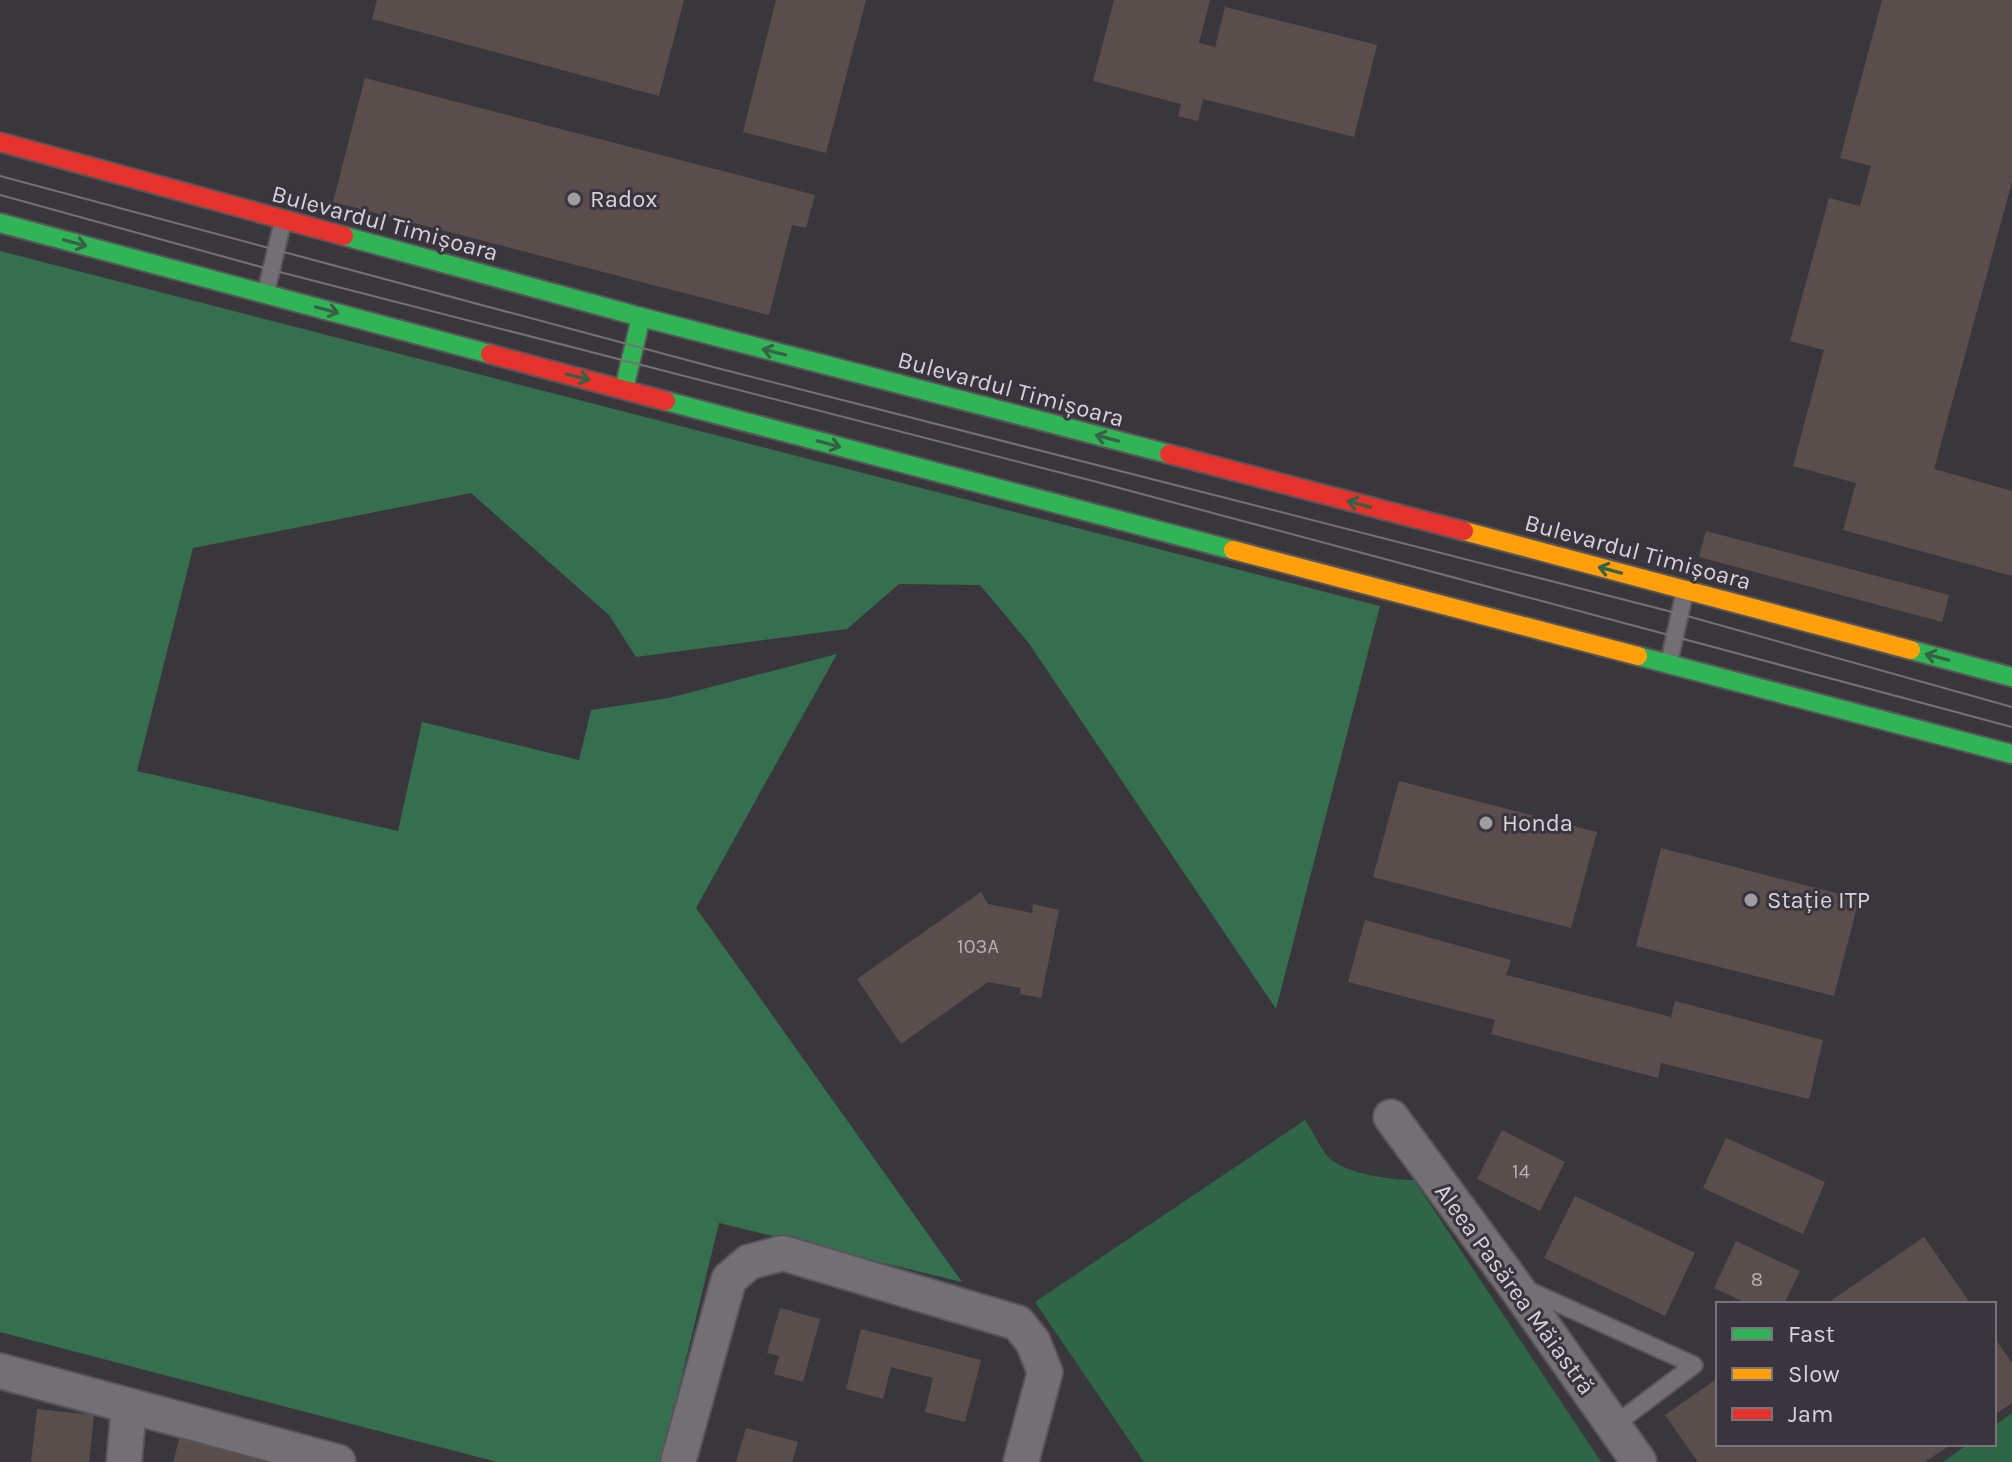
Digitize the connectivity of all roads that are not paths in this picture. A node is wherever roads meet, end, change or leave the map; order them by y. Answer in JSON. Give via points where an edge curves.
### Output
{"nodes":[{"id":1,"x":0,"y":142,"type":"edge"},
{"id":2,"x":284,"y":220,"type":"junction"},
{"id":3,"x":0,"y":223,"type":"edge"},
{"id":4,"x":266,"y":294,"type":"junction"},
{"id":5,"x":641,"y":317,"type":"junction"},
{"id":6,"x":624,"y":389,"type":"junction"},
{"id":7,"x":1686,"y":589,"type":"junction"},
{"id":8,"x":1668,"y":663,"type":"junction"},
{"id":9,"x":2012,"y":677,"type":"edge"},
{"id":10,"x":2012,"y":754,"type":"edge"},
{"id":11,"x":1391,"y":1117,"type":"dead end"},
{"id":12,"x":1513,"y":1283,"type":"junction"},
{"id":13,"x":0,"y":1371,"type":"edge"},
{"id":14,"x":129,"y":1406,"type":"junction"},
{"id":15,"x":1613,"y":1426,"type":"junction"},
{"id":16,"x":124,"y":1462,"type":"edge"},
{"id":17,"x":338,"y":1462,"type":"edge"},
{"id":18,"x":678,"y":1462,"type":"edge"},
{"id":19,"x":1021,"y":1462,"type":"edge"},
{"id":20,"x":1639,"y":1462,"type":"edge"}],
"edges":[{"from":1,"to":2,"type":"main road","name":"Bulevardul Timișoara"},
{"from":2,"to":4,"type":"lane"},
{"from":2,"to":5,"type":"main road","name":"Bulevardul Timișoara"},
{"from":3,"to":4,"type":"main road","one_way":true},
{"from":4,"to":6,"type":"main road","one_way":true},
{"from":5,"to":6,"type":"main road"},
{"from":7,"to":5,"type":"main road","name":"Bulevardul Timișoara","one_way":true},
{"from":6,"to":8,"type":"main road","one_way":true},
{"from":7,"to":8,"type":"lane"},
{"from":9,"to":7,"type":"main road","name":"Bulevardul Timișoara","one_way":true},
{"from":8,"to":10,"type":"main road"},
{"from":11,"to":12,"type":"street","name":"Aleea Pasărea Măiastră"},
{"from":12,"to":15,"type":"street","name":"Aleea Pasărea Măiastră"},
{"from":12,"to":15,"type":"lane","via":[[1694,1365]]},
{"from":13,"to":14,"type":"street"},
{"from":14,"to":16,"type":"street"},
{"from":14,"to":17,"type":"street"},
{"from":15,"to":20,"type":"street","name":"Aleea Pasărea Măiastră"},
{"from":18,"to":19,"type":"street","via":[[729,1279],[749,1262],[783,1253],[1018,1323],[1045,1372]]}]}
